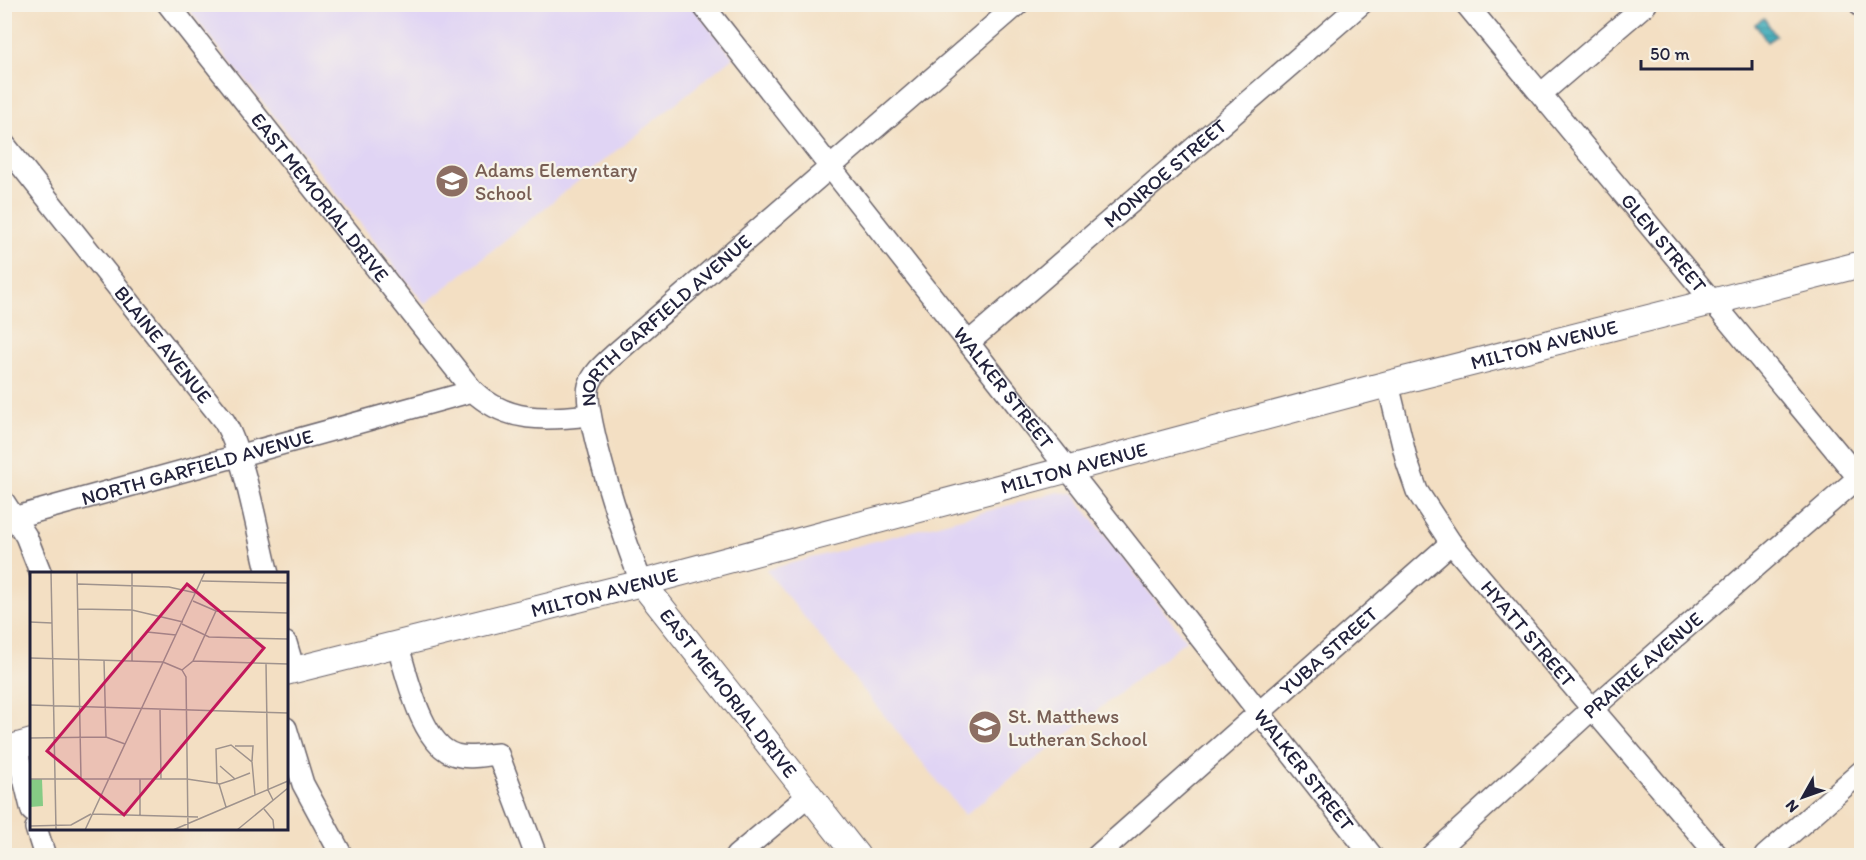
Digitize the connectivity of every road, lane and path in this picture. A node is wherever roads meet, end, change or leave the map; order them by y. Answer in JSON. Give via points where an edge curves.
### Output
{"nodes":[{"id":1,"x":168,"y":4,"type":"edge"},
{"id":2,"x":702,"y":4,"type":"edge"},
{"id":3,"x":1018,"y":4,"type":"edge"},
{"id":4,"x":1361,"y":4,"type":"edge"},
{"id":5,"x":1466,"y":4,"type":"edge"},
{"id":6,"x":1646,"y":4,"type":"edge"},
{"id":7,"x":1542,"y":93,"type":"junction"},
{"id":8,"x":4,"y":144,"type":"edge"},
{"id":9,"x":829,"y":167,"type":"junction"},
{"id":10,"x":1862,"y":264,"type":"edge"},
{"id":11,"x":1710,"y":302,"type":"junction"},
{"id":12,"x":968,"y":343,"type":"junction"},
{"id":13,"x":1388,"y":384,"type":"junction"},
{"id":14,"x":473,"y":391,"type":"junction"},
{"id":15,"x":590,"y":416,"type":"junction"},
{"id":16,"x":238,"y":457,"type":"junction"},
{"id":17,"x":1067,"y":470,"type":"junction"},
{"id":18,"x":1860,"y":480,"type":"edge"},
{"id":19,"x":10,"y":509,"type":"edge"},
{"id":20,"x":1451,"y":543,"type":"junction"},
{"id":21,"x":41,"y":572,"type":"edge"},
{"id":22,"x":268,"y":572,"type":"edge"},
{"id":23,"x":642,"y":583,"type":"junction"},
{"id":24,"x":397,"y":643,"type":"junction"},
{"id":25,"x":290,"y":671,"type":"edge"},
{"id":26,"x":1592,"y":709,"type":"junction"},
{"id":27,"x":1260,"y":712,"type":"junction"},
{"id":28,"x":288,"y":735,"type":"edge"},
{"id":29,"x":17,"y":746,"type":"edge"},
{"id":30,"x":1862,"y":771,"type":"edge"},
{"id":31,"x":809,"y":795,"type":"junction"},
{"id":32,"x":30,"y":802,"type":"edge"},
{"id":33,"x":37,"y":830,"type":"edge"},
{"id":34,"x":535,"y":852,"type":"dead end"},
{"id":35,"x":45,"y":855,"type":"edge"},
{"id":36,"x":342,"y":855,"type":"edge"},
{"id":37,"x":736,"y":855,"type":"edge"},
{"id":38,"x":857,"y":855,"type":"edge"},
{"id":39,"x":1097,"y":855,"type":"edge"},
{"id":40,"x":1372,"y":855,"type":"edge"},
{"id":41,"x":1431,"y":855,"type":"edge"},
{"id":42,"x":1718,"y":855,"type":"edge"},
{"id":43,"x":1765,"y":855,"type":"edge"}],
"edges":[{"from":1,"to":14,"type":"street","name":"EAST MEMORIAL DRIVE"},
{"from":2,"to":9,"type":"street","name":"WALKER STREET"},
{"from":3,"to":9,"type":"street","name":"NORTH GARFIELD AVENUE"},
{"from":4,"to":12,"type":"street","name":"MONROE STREET"},
{"from":5,"to":7,"type":"street","name":"GLEN STREET"},
{"from":6,"to":7,"type":"street"},
{"from":7,"to":11,"type":"street","name":"GLEN STREET"},
{"from":8,"to":16,"type":"street","name":"BLAINE AVENUE","via":[[224,421]]},
{"from":9,"to":12,"type":"street","name":"WALKER STREET"},
{"from":9,"to":15,"type":"street","name":"NORTH GARFIELD AVENUE","via":[[603,366],[589,386]]},
{"from":10,"to":11,"type":"main road","name":"MILTON AVENUE"},
{"from":11,"to":13,"type":"main road","name":"MILTON AVENUE"},
{"from":11,"to":18,"type":"street","name":"GLEN STREET"},
{"from":12,"to":17,"type":"street","name":"WALKER STREET"},
{"from":13,"to":17,"type":"main road","name":"MILTON AVENUE"},
{"from":13,"to":20,"type":"street","name":"HYATT STREET","via":[[1417,491]]},
{"from":14,"to":15,"type":"street","name":"NORTH GARFIELD AVENUE","via":[[502,412],[519,416]]},
{"from":14,"to":16,"type":"street","name":"NORTH GARFIELD AVENUE"},
{"from":15,"to":23,"type":"street","name":"EAST MEMORIAL DRIVE","via":[[624,541]]},
{"from":16,"to":19,"type":"street","name":"NORTH GARFIELD AVENUE"},
{"from":16,"to":22,"type":"street","name":"BLAINE AVENUE"},
{"from":17,"to":23,"type":"main road","name":"MILTON AVENUE"},
{"from":17,"to":27,"type":"street","name":"WALKER STREET"},
{"from":18,"to":26,"type":"street","name":"PRAIRIE AVENUE"},
{"from":19,"to":21,"type":"street"},
{"from":20,"to":26,"type":"street","name":"HYATT STREET"},
{"from":20,"to":27,"type":"street","name":"YUBA STREET"},
{"from":23,"to":24,"type":"main road","name":"MILTON AVENUE"},
{"from":23,"to":31,"type":"main road","name":"EAST MEMORIAL DRIVE"},
{"from":24,"to":25,"type":"main road","name":"MILTON AVENUE"},
{"from":24,"to":34,"type":"street","via":[[419,712],[436,743],[458,756],[498,754]]},
{"from":26,"to":41,"type":"street","name":"PRAIRIE AVENUE"},
{"from":26,"to":42,"type":"street","name":"HYATT STREET"},
{"from":27,"to":39,"type":"street","name":"YUBA STREET"},
{"from":27,"to":40,"type":"street","name":"WALKER STREET"},
{"from":28,"to":36,"type":"street","via":[[303,784]]},
{"from":29,"to":32,"type":"street"},
{"from":30,"to":43,"type":"street"},
{"from":31,"to":37,"type":"street"},
{"from":31,"to":38,"type":"main road","name":"EAST MEMORIAL DRIVE"},
{"from":33,"to":35,"type":"street"}]}
